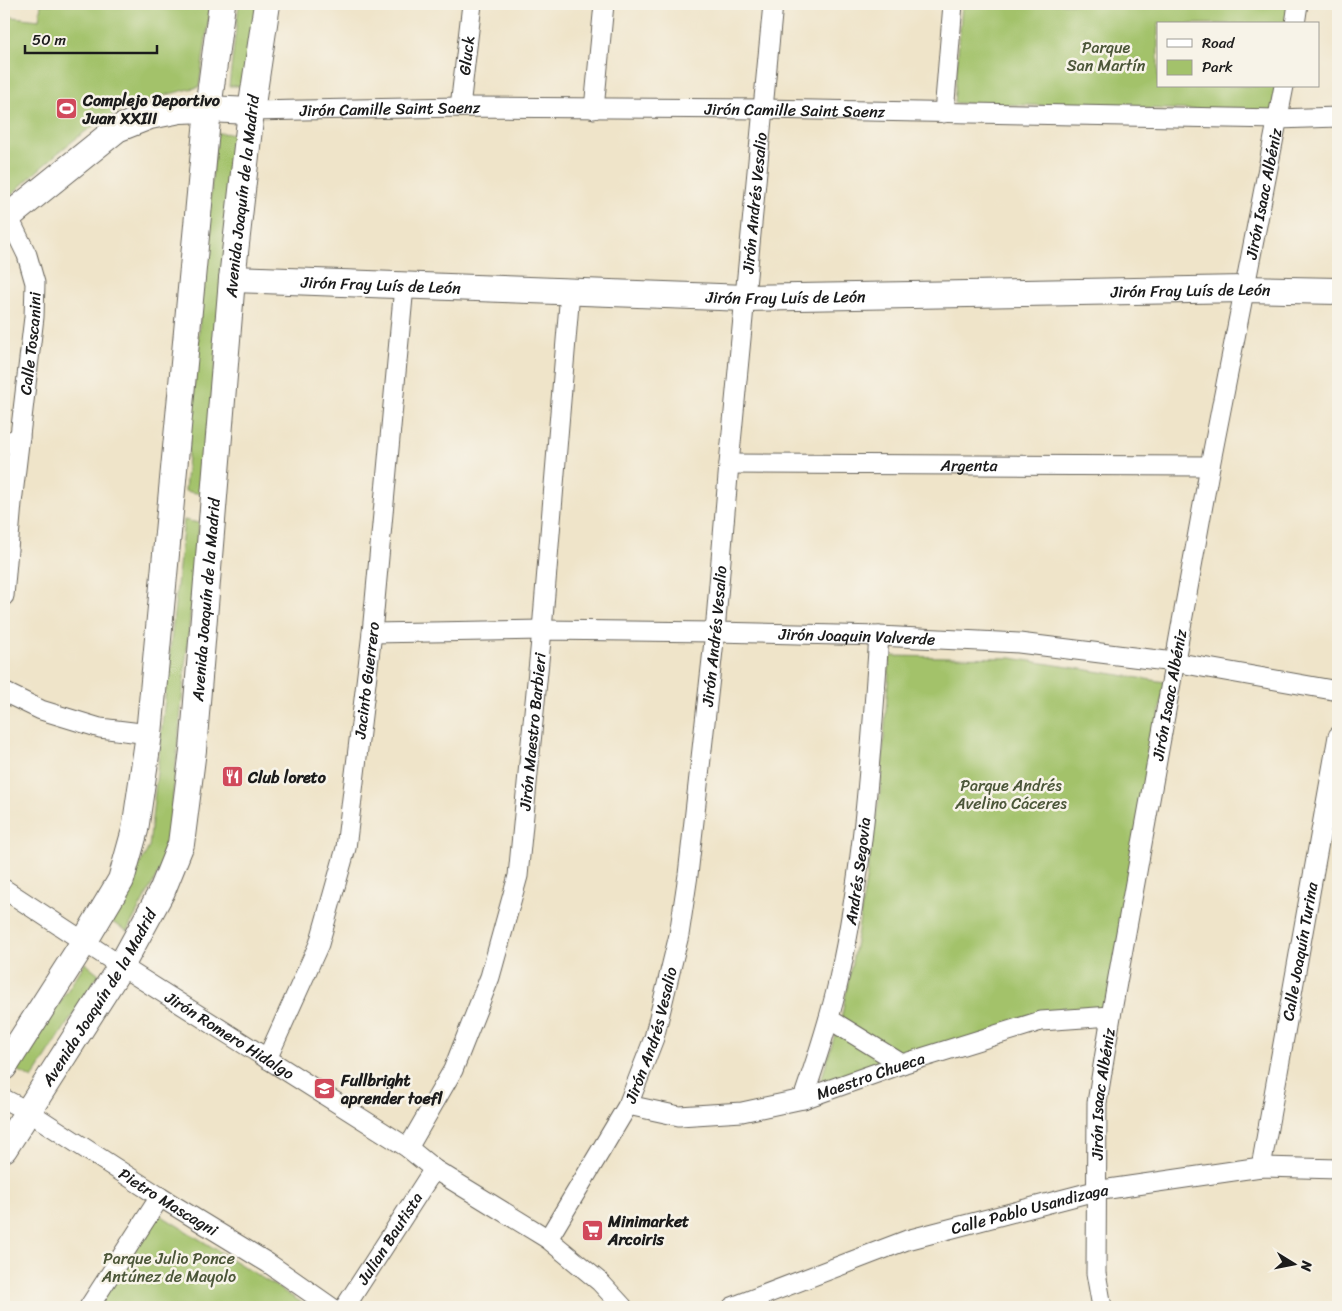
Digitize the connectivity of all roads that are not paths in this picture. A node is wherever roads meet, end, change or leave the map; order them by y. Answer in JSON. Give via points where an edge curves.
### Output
{"nodes":[{"id":1,"x":222,"y":4,"type":"edge"},
{"id":2,"x":267,"y":4,"type":"edge"},
{"id":3,"x":472,"y":4,"type":"edge"},
{"id":4,"x":604,"y":4,"type":"edge"},
{"id":5,"x":773,"y":4,"type":"edge"},
{"id":6,"x":953,"y":4,"type":"edge"},
{"id":7,"x":1298,"y":4,"type":"edge"},
{"id":8,"x":1295,"y":22,"type":"edge"},
{"id":9,"x":1284,"y":88,"type":"edge"},
{"id":10,"x":460,"y":107,"type":"junction"},
{"id":11,"x":208,"y":109,"type":"junction"},
{"id":12,"x":594,"y":109,"type":"junction"},
{"id":13,"x":762,"y":109,"type":"junction"},
{"id":14,"x":251,"y":111,"type":"junction"},
{"id":15,"x":944,"y":113,"type":"junction"},
{"id":16,"x":1338,"y":116,"type":"edge"},
{"id":17,"x":1278,"y":118,"type":"junction"},
{"id":18,"x":6,"y":218,"type":"edge"},
{"id":19,"x":232,"y":279,"type":"junction"},
{"id":20,"x":404,"y":286,"type":"junction"},
{"id":21,"x":1245,"y":289,"type":"junction"},
{"id":22,"x":1338,"y":291,"type":"edge"},
{"id":23,"x":570,"y":292,"type":"junction"},
{"id":24,"x":746,"y":298,"type":"junction"},
{"id":25,"x":12,"y":440,"type":"edge"},
{"id":26,"x":729,"y":464,"type":"junction"},
{"id":27,"x":1210,"y":466,"type":"junction"},
{"id":28,"x":171,"y":500,"type":"junction"},
{"id":29,"x":213,"y":505,"type":"junction"},
{"id":30,"x":4,"y":596,"type":"edge"},
{"id":31,"x":542,"y":630,"type":"junction"},
{"id":32,"x":372,"y":632,"type":"junction"},
{"id":33,"x":716,"y":632,"type":"junction"},
{"id":34,"x":879,"y":636,"type":"junction"},
{"id":35,"x":1174,"y":662,"type":"junction"},
{"id":36,"x":1338,"y":691,"type":"edge"},
{"id":37,"x":4,"y":692,"type":"edge"},
{"id":38,"x":149,"y":734,"type":"junction"},
{"id":39,"x":1338,"y":736,"type":"edge"},
{"id":40,"x":4,"y":889,"type":"edge"},
{"id":41,"x":84,"y":942,"type":"junction"},
{"id":42,"x":121,"y":966,"type":"junction"},
{"id":43,"x":1111,"y":1016,"type":"junction"},
{"id":44,"x":829,"y":1019,"type":"junction"},
{"id":45,"x":267,"y":1059,"type":"junction"},
{"id":46,"x":902,"y":1064,"type":"junction"},
{"id":47,"x":4,"y":1067,"type":"edge"},
{"id":48,"x":4,"y":1098,"type":"edge"},
{"id":49,"x":803,"y":1099,"type":"junction"},
{"id":50,"x":628,"y":1105,"type":"junction"},
{"id":51,"x":29,"y":1112,"type":"junction"},
{"id":52,"x":408,"y":1148,"type":"junction"},
{"id":53,"x":4,"y":1150,"type":"edge"},
{"id":54,"x":1261,"y":1167,"type":"junction"},
{"id":55,"x":434,"y":1169,"type":"junction"},
{"id":56,"x":1338,"y":1169,"type":"edge"},
{"id":57,"x":1095,"y":1191,"type":"junction"},
{"id":58,"x":160,"y":1197,"type":"junction"},
{"id":59,"x":548,"y":1239,"type":"junction"},
{"id":60,"x":89,"y":1307,"type":"edge"},
{"id":61,"x":331,"y":1307,"type":"edge"},
{"id":62,"x":345,"y":1307,"type":"edge"},
{"id":63,"x":623,"y":1307,"type":"edge"},
{"id":64,"x":732,"y":1307,"type":"edge"},
{"id":65,"x":1102,"y":1307,"type":"edge"}],
"edges":[{"from":1,"to":11,"type":"street"},
{"from":2,"to":14,"type":"street","name":"Avenida Joaquín de la Madrid"},
{"from":3,"to":10,"type":"street","name":"Gluck"},
{"from":4,"to":12,"type":"street"},
{"from":5,"to":13,"type":"street","name":"Jirón Andrés Vesalio"},
{"from":6,"to":15,"type":"street"},
{"from":7,"to":8,"type":"street"},
{"from":9,"to":17,"type":"street","name":"Jirón Isaac Albéniz"},
{"from":10,"to":12,"type":"street","name":"Jirón Camille Saint Saenz"},
{"from":10,"to":14,"type":"street","name":"Jirón Camille Saint Saenz"},
{"from":11,"to":14,"type":"street"},
{"from":11,"to":18,"type":"street","via":[[150,116],[117,129]]},
{"from":11,"to":28,"type":"street"},
{"from":12,"to":13,"type":"street","name":"Jirón Camille Saint Saenz"},
{"from":13,"to":15,"type":"street","name":"Jirón Camille Saint Saenz"},
{"from":13,"to":24,"type":"street","name":"Jirón Andrés Vesalio"},
{"from":14,"to":19,"type":"street","name":"Avenida Joaquín de la Madrid"},
{"from":15,"to":17,"type":"street","name":"Jirón Camille Saint Saenz"},
{"from":16,"to":17,"type":"street","name":"Jirón Camille Saint Saenz"},
{"from":17,"to":21,"type":"street","name":"Jirón Isaac Albéniz"},
{"from":18,"to":25,"type":"street","name":"Calle Toscanini","via":[[28,255],[35,283],[34,317]]},
{"from":19,"to":20,"type":"street","name":"Jirón Fray Luís de León"},
{"from":19,"to":29,"type":"street","name":"Avenida Joaquín de la Madrid"},
{"from":20,"to":23,"type":"street","name":"Jirón Fray Luís de León"},
{"from":20,"to":32,"type":"street","name":"Jacinto Guerrero"},
{"from":21,"to":22,"type":"street","name":"Jirón Fray Luís de León"},
{"from":21,"to":24,"type":"street","name":"Jirón Fray Luís de León"},
{"from":21,"to":27,"type":"street","name":"Jirón Isaac Albéniz"},
{"from":23,"to":24,"type":"street","name":"Jirón Fray Luís de León"},
{"from":23,"to":31,"type":"street","name":"Jirón Maestro Barbieri"},
{"from":24,"to":26,"type":"street","name":"Jirón Andrés Vesalio"},
{"from":25,"to":30,"type":"street","name":"Calle Toscanini","via":[[12,503]]},
{"from":26,"to":27,"type":"street","name":"Argenta"},
{"from":26,"to":33,"type":"street","name":"Jirón Andrés Vesalio"},
{"from":27,"to":35,"type":"street","name":"Jirón Isaac Albéniz"},
{"from":28,"to":29,"type":"street"},
{"from":28,"to":38,"type":"street"},
{"from":29,"to":42,"type":"street","name":"Avenida Joaquín de la Madrid","via":[[193,750],[181,844],[162,891]]},
{"from":31,"to":32,"type":"street","name":"Jirón Joaquin Valverde"},
{"from":31,"to":33,"type":"street","name":"Jirón Joaquin Valverde"},
{"from":31,"to":52,"type":"street","name":"Jirón Maestro Barbieri","via":[[518,876],[490,977],[453,1070]]},
{"from":32,"to":45,"type":"street","name":"Jacinto Guerrero","via":[[346,848],[319,944]]},
{"from":33,"to":34,"type":"street","name":"Jirón Joaquin Valverde"},
{"from":33,"to":50,"type":"street","name":"Jirón Andrés Vesalio","via":[[679,935],[654,1038]]},
{"from":34,"to":35,"type":"street","name":"Jirón Joaquin Valverde","via":[[1019,643]]},
{"from":34,"to":44,"type":"street","name":"Andrés Segovia","via":[[855,893]]},
{"from":35,"to":36,"type":"street","name":"Jirón Joaquin Valverde"},
{"from":35,"to":43,"type":"street","name":"Jirón Isaac Albéniz"},
{"from":37,"to":38,"type":"street","via":[[41,710],[100,728]]},
{"from":38,"to":41,"type":"street","via":[[135,830],[121,880]]},
{"from":39,"to":54,"type":"street","name":"Calle Joaquín Turina"},
{"from":40,"to":41,"type":"street","name":"Jirón Romero Hidalgo"},
{"from":41,"to":42,"type":"street","name":"Jirón Romero Hidalgo"},
{"from":41,"to":47,"type":"street"},
{"from":42,"to":45,"type":"street","name":"Jirón Romero Hidalgo"},
{"from":42,"to":51,"type":"street","name":"Avenida Joaquín de la Madrid"},
{"from":43,"to":46,"type":"street","name":"Maestro Chueca","via":[[1041,1021]]},
{"from":43,"to":57,"type":"street","name":"Jirón Isaac Albéniz","via":[[1097,1103]]},
{"from":44,"to":46,"type":"street"},
{"from":44,"to":49,"type":"street","name":"Andrés Segovia"},
{"from":45,"to":52,"type":"street","name":"Jirón Romero Hidalgo"},
{"from":46,"to":49,"type":"street","name":"Maestro Chueca"},
{"from":48,"to":51,"type":"street","name":"Pietro Mascagni"},
{"from":49,"to":50,"type":"street","name":"Maestro Chueca","via":[[704,1116],[679,1116]]},
{"from":50,"to":59,"type":"street","name":"Jirón Andrés Vesalio"},
{"from":51,"to":53,"type":"street","name":"Avenida Joaquín de la Madrid"},
{"from":51,"to":58,"type":"street","name":"Pietro Mascagni"},
{"from":52,"to":55,"type":"street","name":"Jirón Romero Hidalgo"},
{"from":54,"to":56,"type":"street","name":"Calle Pablo Usandizaga"},
{"from":54,"to":57,"type":"street","name":"Calle Pablo Usandizaga"},
{"from":55,"to":59,"type":"street","name":"Jirón Romero Hidalgo"},
{"from":55,"to":62,"type":"street","name":"Julian Bautista"},
{"from":57,"to":64,"type":"street","name":"Calle Pablo Usandizaga","via":[[907,1240]]},
{"from":57,"to":65,"type":"street","name":"Jirón Isaac Albéniz","via":[[1096,1273]]},
{"from":58,"to":60,"type":"street"},
{"from":58,"to":61,"type":"street","name":"Pietro Mascagni","via":[[268,1263]]},
{"from":59,"to":63,"type":"street","name":"Jirón Romero Hidalgo","via":[[600,1282]]}]}
